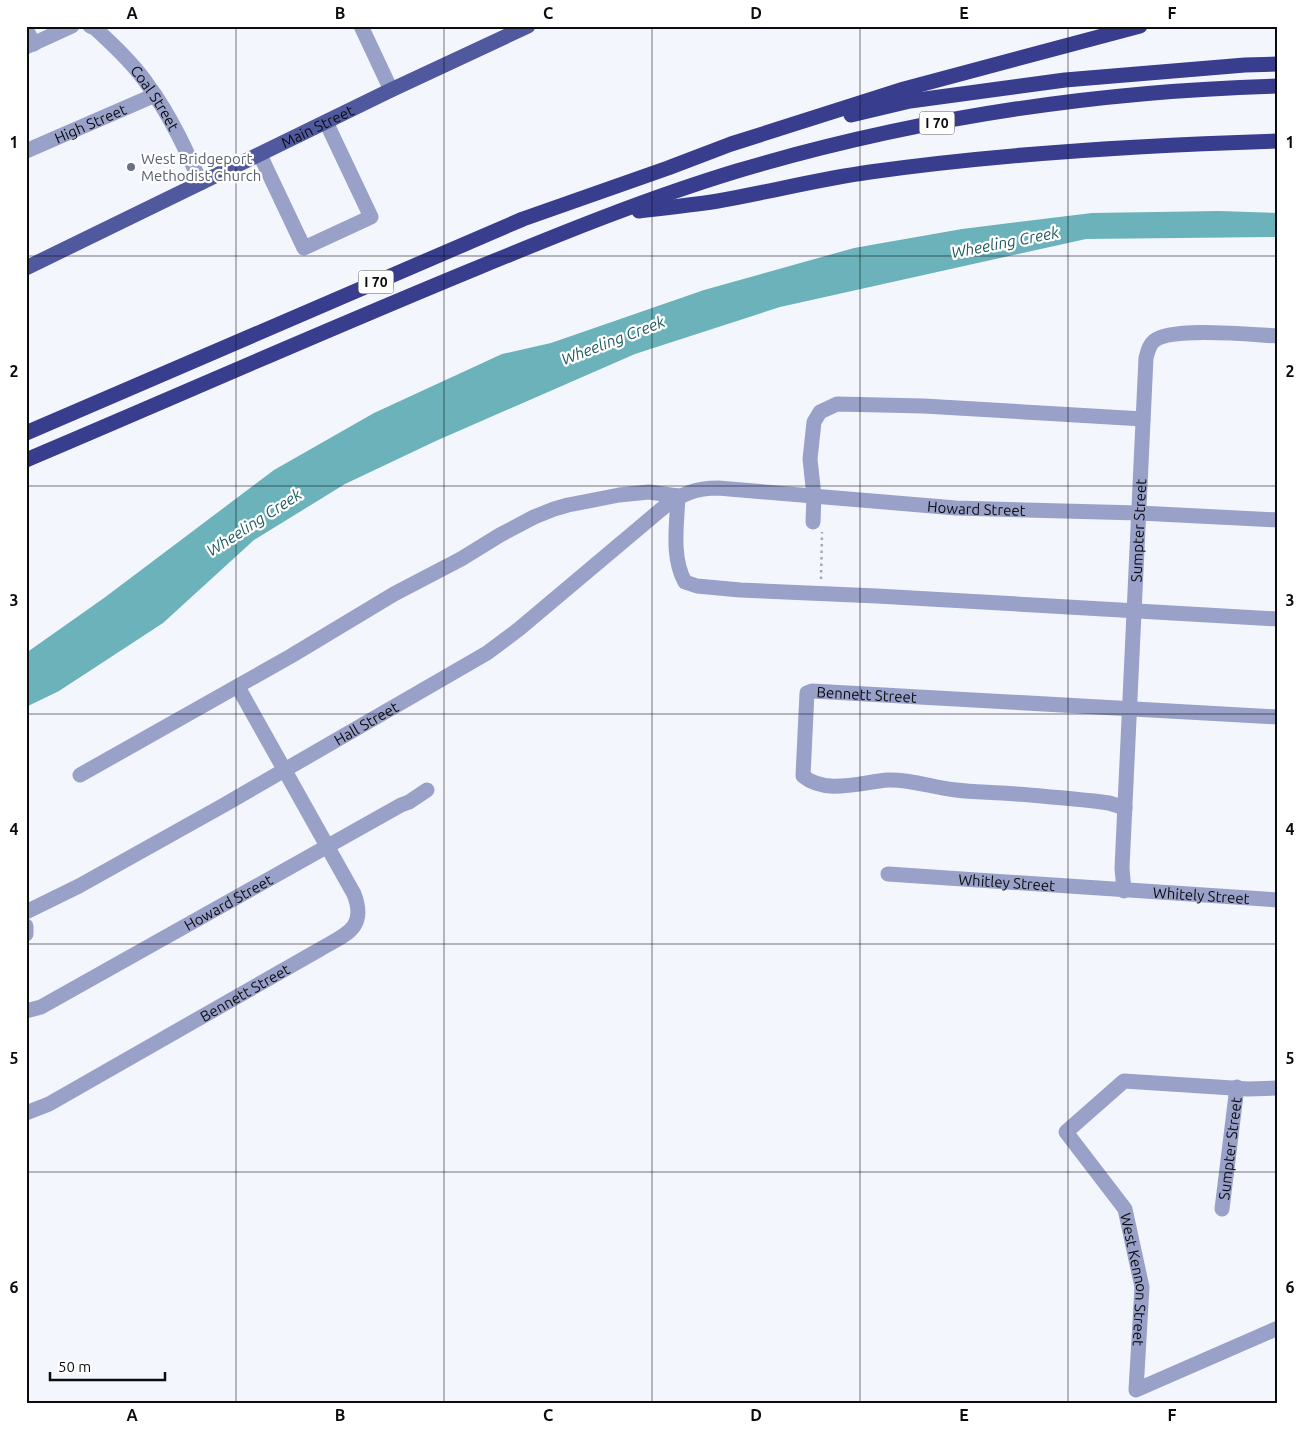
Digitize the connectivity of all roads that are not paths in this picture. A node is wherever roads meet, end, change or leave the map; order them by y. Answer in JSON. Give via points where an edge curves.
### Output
{"nodes":[{"id":1,"x":72,"y":26,"type":"edge"},
{"id":2,"x":90,"y":26,"type":"edge"},
{"id":3,"x":361,"y":26,"type":"edge"},
{"id":4,"x":528,"y":26,"type":"edge"},
{"id":5,"x":1140,"y":26,"type":"edge"},
{"id":6,"x":26,"y":29,"type":"edge"},
{"id":7,"x":30,"y":46,"type":"edge"},
{"id":8,"x":1278,"y":64,"type":"edge"},
{"id":9,"x":1278,"y":86,"type":"edge"},
{"id":10,"x":391,"y":90,"type":"junction"},
{"id":11,"x":155,"y":95,"type":"junction"},
{"id":12,"x":326,"y":122,"type":"junction"},
{"id":13,"x":1278,"y":141,"type":"edge"},
{"id":14,"x":730,"y":144,"type":"junction"},
{"id":15,"x":26,"y":151,"type":"edge"},
{"id":16,"x":260,"y":155,"type":"junction"},
{"id":17,"x":202,"y":183,"type":"junction"},
{"id":18,"x":608,"y":215,"type":"junction"},
{"id":19,"x":26,"y":268,"type":"edge"},
{"id":20,"x":1278,"y":336,"type":"edge"},
{"id":21,"x":1143,"y":419,"type":"junction"},
{"id":22,"x":26,"y":433,"type":"edge"},
{"id":23,"x":26,"y":460,"type":"edge"},
{"id":24,"x":678,"y":496,"type":"junction"},
{"id":25,"x":814,"y":496,"type":"junction"},
{"id":26,"x":1139,"y":513,"type":"junction"},
{"id":27,"x":1278,"y":520,"type":"edge"},
{"id":28,"x":818,"y":526,"type":"road end"},
{"id":29,"x":1134,"y":610,"type":"junction"},
{"id":30,"x":1278,"y":619,"type":"edge"},
{"id":31,"x":238,"y":687,"type":"junction"},
{"id":32,"x":1129,"y":709,"type":"junction"},
{"id":33,"x":1278,"y":717,"type":"edge"},
{"id":34,"x":284,"y":769,"type":"junction"},
{"id":35,"x":80,"y":775,"type":"dead end"},
{"id":36,"x":427,"y":790,"type":"dead end"},
{"id":37,"x":1125,"y":808,"type":"junction"},
{"id":38,"x":327,"y":845,"type":"junction"},
{"id":39,"x":888,"y":874,"type":"dead end"},
{"id":40,"x":1124,"y":890,"type":"junction"},
{"id":41,"x":1278,"y":900,"type":"edge"},
{"id":42,"x":26,"y":912,"type":"edge"},
{"id":43,"x":26,"y":926,"type":"edge"},
{"id":44,"x":26,"y":934,"type":"edge"},
{"id":45,"x":26,"y":1011,"type":"edge"},
{"id":46,"x":1236,"y":1087,"type":"junction"},
{"id":47,"x":1278,"y":1088,"type":"edge"},
{"id":48,"x":26,"y":1113,"type":"edge"},
{"id":49,"x":1222,"y":1209,"type":"dead end"},
{"id":50,"x":1278,"y":1328,"type":"edge"}],
"edges":[{"from":1,"to":7,"type":"street"},
{"from":2,"to":11,"type":"street","name":"Coal Street","via":[[118,50]]},
{"from":3,"to":10,"type":"street"},
{"from":4,"to":10,"type":"main road","name":"Main Street"},
{"from":5,"to":14,"type":"highway","via":[[904,89]]},
{"from":6,"to":7,"type":"street"},
{"from":8,"to":14,"type":"highway","number":"I 70","via":[[1065,80],[910,101]]},
{"from":9,"to":18,"type":"highway","number":"I 70","via":[[1113,96],[899,130],[737,171]]},
{"from":10,"to":12,"type":"main road","name":"Main Street"},
{"from":11,"to":15,"type":"street","name":"High Street"},
{"from":11,"to":17,"type":"street","name":"Coal Street"},
{"from":12,"to":16,"type":"main road","name":"Main Street"},
{"from":12,"to":16,"type":"street","via":[[371,217],[304,248]]},
{"from":13,"to":18,"type":"highway","via":[[1132,146],[942,163],[851,175],[717,201]]},
{"from":14,"to":22,"type":"highway","number":"I 70","via":[[523,219]]},
{"from":16,"to":17,"type":"main road","name":"Main Street"},
{"from":17,"to":19,"type":"main road","name":"Main Street"},
{"from":18,"to":23,"type":"highway","number":"I 70","via":[[415,293]]},
{"from":20,"to":21,"type":"street","name":"Sumpter Street","via":[[1203,332],[1171,334],[1155,339],[1146,358]]},
{"from":21,"to":25,"type":"street","via":[[837,404],[820,412],[814,422],[810,459]]},
{"from":21,"to":26,"type":"street","name":"Sumpter Street"},
{"from":24,"to":25,"type":"street","name":"Howard Street","via":[[705,488]]},
{"from":24,"to":29,"type":"street","via":[[676,534],[680,574],[685,582],[697,586]]},
{"from":24,"to":31,"type":"street","via":[[639,493],[547,511],[394,594]]},
{"from":24,"to":34,"type":"street","name":"Hall Street","via":[[487,653]]},
{"from":25,"to":26,"type":"street","name":"Howard Street","via":[[956,508]]},
{"from":25,"to":28,"type":"street"},
{"from":26,"to":27,"type":"street","name":"Howard Street"},
{"from":26,"to":29,"type":"street","name":"Sumpter Street"},
{"from":29,"to":30,"type":"street"},
{"from":29,"to":32,"type":"street","name":"Sumpter Street"},
{"from":31,"to":34,"type":"street","name":"Bennett Street"},
{"from":31,"to":35,"type":"street"},
{"from":32,"to":33,"type":"street","name":"Bennett Street"},
{"from":32,"to":37,"type":"street","name":"Sumpter Street"},
{"from":32,"to":37,"type":"street","name":"Bennett Street","via":[[812,691],[807,693],[803,776],[824,786],[910,781],[949,789],[1094,801]]},
{"from":34,"to":38,"type":"street","name":"Bennett Street"},
{"from":34,"to":42,"type":"street","name":"Hall Street","via":[[79,886]]},
{"from":36,"to":38,"type":"street","name":"Howard Street"},
{"from":37,"to":40,"type":"street","name":"Sumpter Street"},
{"from":38,"to":45,"type":"street","name":"Howard Street","via":[[41,1007]]},
{"from":38,"to":48,"type":"street","name":"Bennett Street","via":[[358,905],[358,922],[352,929],[49,1104]]},
{"from":39,"to":40,"type":"street","name":"Whitley Street"},
{"from":40,"to":41,"type":"street","name":"Whitely Street"},
{"from":43,"to":44,"type":"street"},
{"from":46,"to":47,"type":"street"},
{"from":46,"to":49,"type":"street","name":"Sumpter Street"},
{"from":46,"to":50,"type":"street","name":"West Kennon Street","via":[[1124,1081],[1066,1132],[1125,1209],[1142,1287],[1136,1390]]}]}
